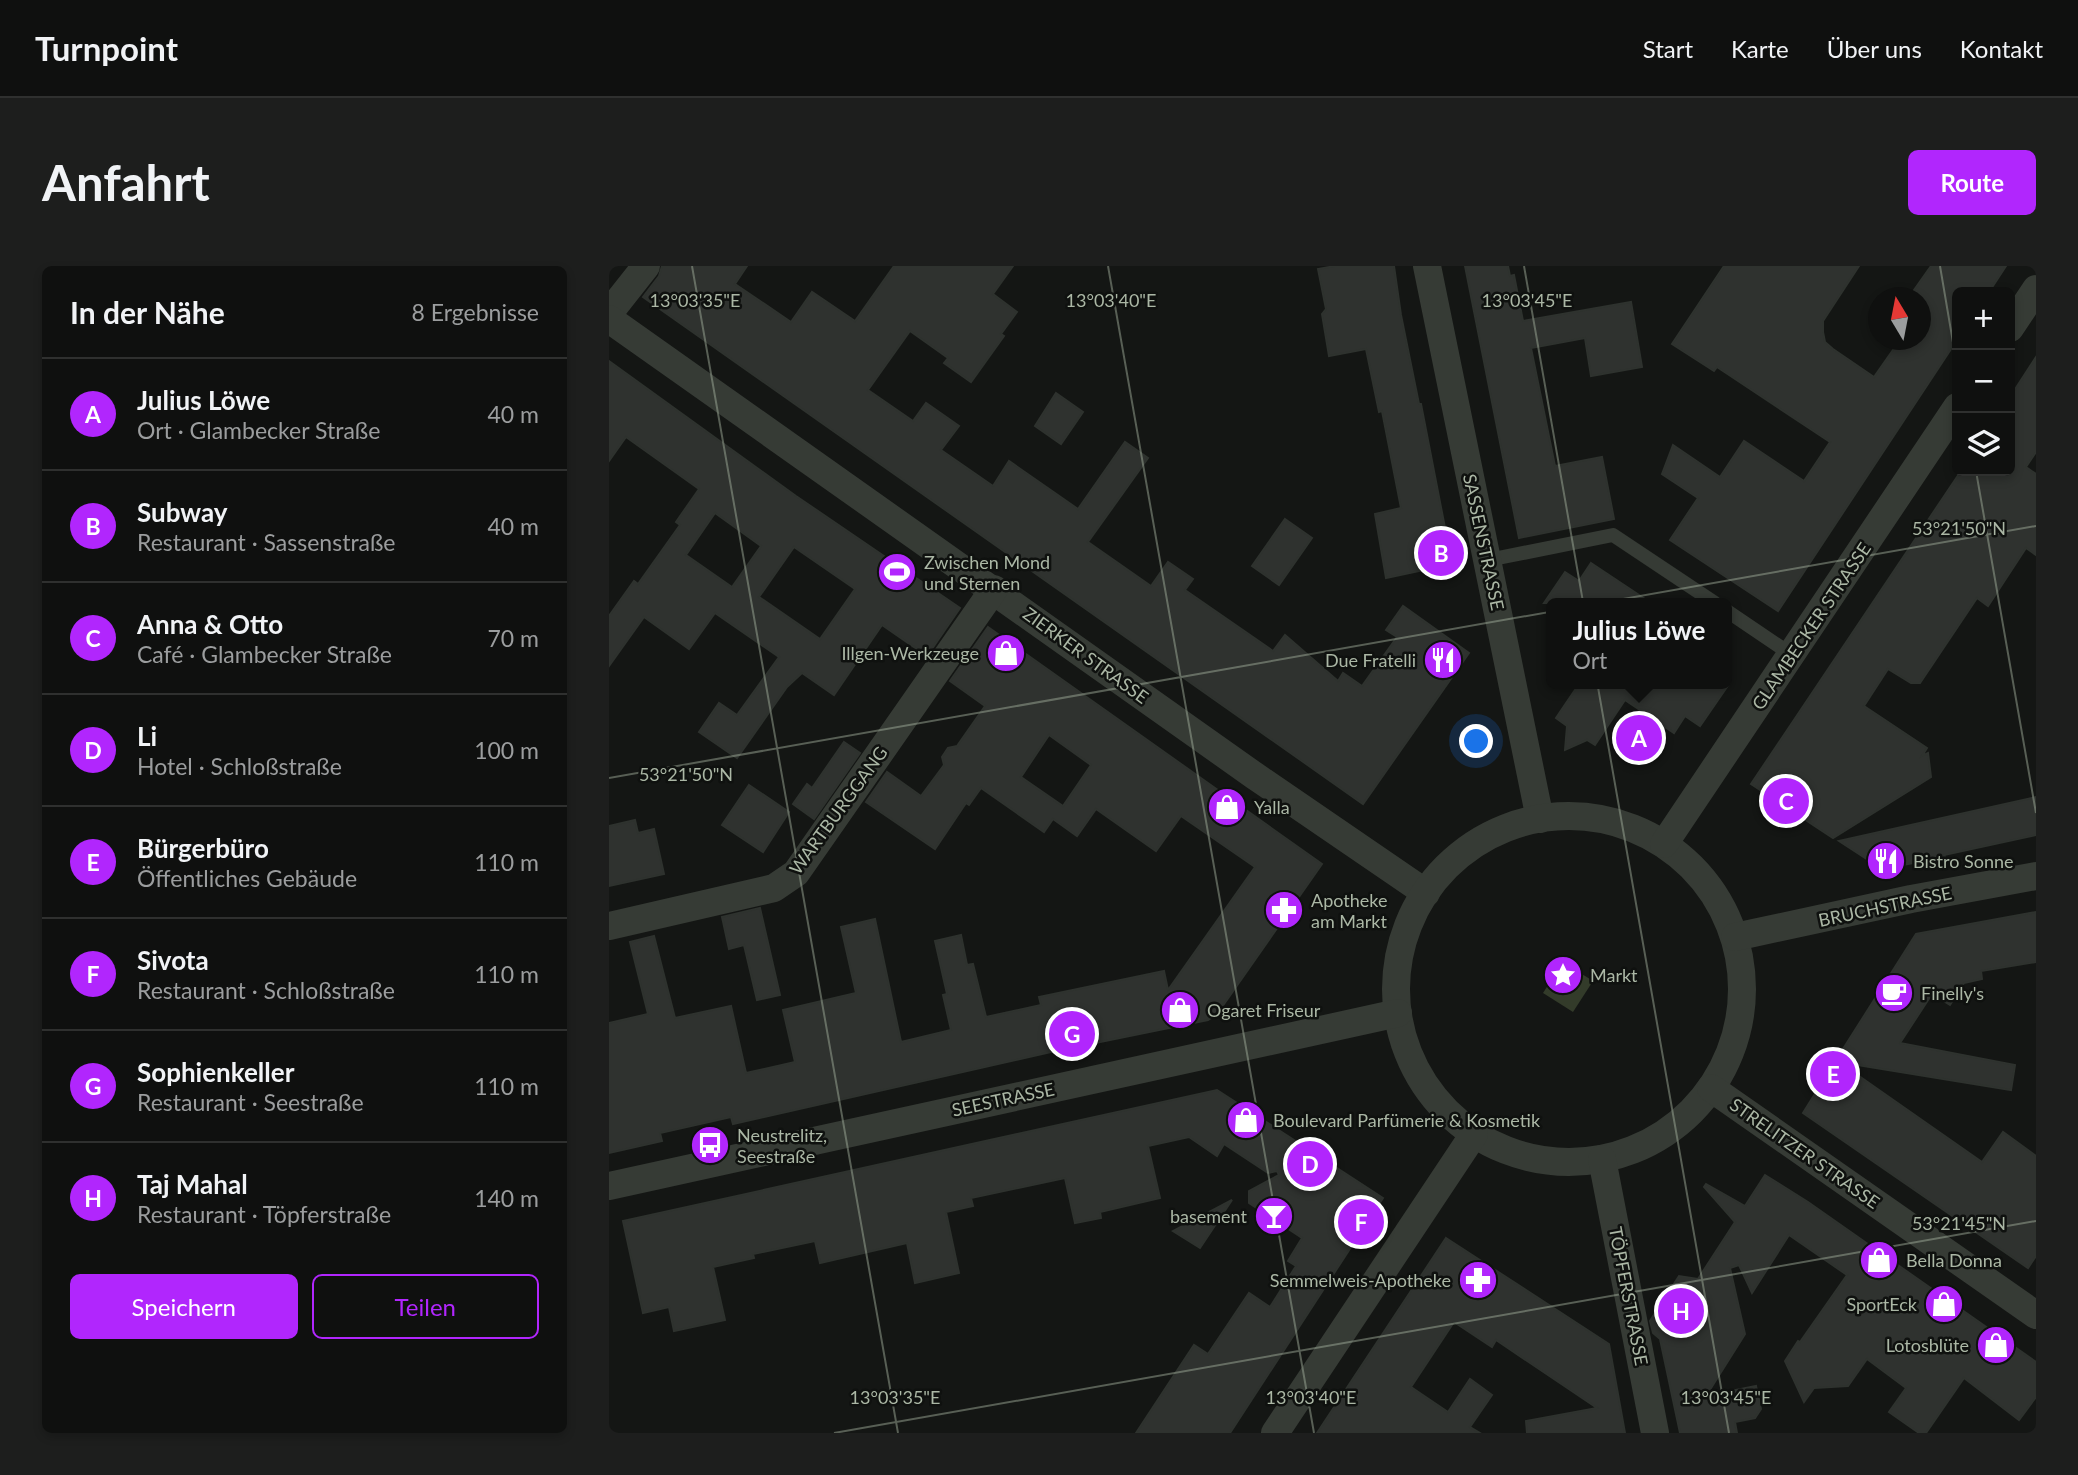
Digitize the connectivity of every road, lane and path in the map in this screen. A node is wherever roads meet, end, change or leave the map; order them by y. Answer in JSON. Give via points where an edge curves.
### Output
{"nodes":[{"id":1,"x":646,"y":266,"type":"edge"},
{"id":2,"x":1427,"y":266,"type":"edge"},
{"id":3,"x":2036,"y":289,"type":"edge"},
{"id":4,"x":609,"y":313,"type":"edge"},
{"id":5,"x":609,"y":319,"type":"edge"},
{"id":6,"x":2015,"y":320,"type":"edge"},
{"id":7,"x":1953,"y":413,"type":"edge"},
{"id":8,"x":1488,"y":561,"type":"junction"},
{"id":9,"x":994,"y":589,"type":"junction"},
{"id":10,"x":1708,"y":598,"type":"edge"},
{"id":11,"x":1732,"y":614,"type":"edge"},
{"id":12,"x":1792,"y":655,"type":"junction"},
{"id":13,"x":1540,"y":818,"type":"junction"},
{"id":14,"x":1664,"y":844,"type":"junction"},
{"id":15,"x":2036,"y":876,"type":"edge"},
{"id":16,"x":1426,"y":893,"type":"junction"},
{"id":17,"x":609,"y":926,"type":"edge"},
{"id":18,"x":1735,"y":937,"type":"junction"},
{"id":19,"x":1398,"y":1013,"type":"junction"},
{"id":20,"x":1711,"y":1088,"type":"junction"},
{"id":21,"x":1474,"y":1134,"type":"junction"},
{"id":22,"x":1602,"y":1159,"type":"junction"},
{"id":23,"x":609,"y":1186,"type":"edge"},
{"id":24,"x":2036,"y":1315,"type":"edge"},
{"id":25,"x":1275,"y":1433,"type":"edge"},
{"id":26,"x":1655,"y":1433,"type":"edge"}],
"edges":[{"from":1,"to":4,"type":"street"},
{"from":2,"to":8,"type":"street","name":"SASSENSTRASSE"},
{"from":3,"to":6,"type":"street"},
{"from":5,"to":9,"type":"street","name":"ZIERKER STRASSE"},
{"from":7,"to":12,"type":"street","name":"GLAMBECKER STRASSE"},
{"from":8,"to":10,"type":"lane","via":[[1613,535]]},
{"from":8,"to":13,"type":"street","name":"SASSENSTRASSE"},
{"from":9,"to":16,"type":"street","name":"ZIERKER STRASSE"},
{"from":9,"to":17,"type":"street","name":"WARTBURGGANG","via":[[796,873],[774,888]]},
{"from":11,"to":12,"type":"lane"},
{"from":12,"to":14,"type":"street","name":"GLAMBECKER STRASSE"},
{"from":13,"to":14,"type":"street","via":[[1592,817]]},
{"from":13,"to":16,"type":"street","via":[[1513,825],[1464,852]]},
{"from":14,"to":18,"type":"street","via":[[1708,885]]},
{"from":15,"to":18,"type":"street","name":"BRUCHSTRASSE"},
{"from":16,"to":19,"type":"street","via":[[1413,915],[1398,962]]},
{"from":18,"to":20,"type":"street","via":[[1742,1000],[1727,1061]]},
{"from":19,"to":21,"type":"street","via":[[1415,1069],[1431,1094]]},
{"from":19,"to":23,"type":"street","name":"SEESTRASSE"},
{"from":20,"to":22,"type":"street","via":[[1684,1118],[1652,1141]]},
{"from":20,"to":24,"type":"street","name":"STRELITZER STRASSE"},
{"from":21,"to":22,"type":"street","via":[[1536,1159]]},
{"from":21,"to":25,"type":"street"},
{"from":22,"to":26,"type":"street","name":"TÖPFERSTRASSE"}]}
